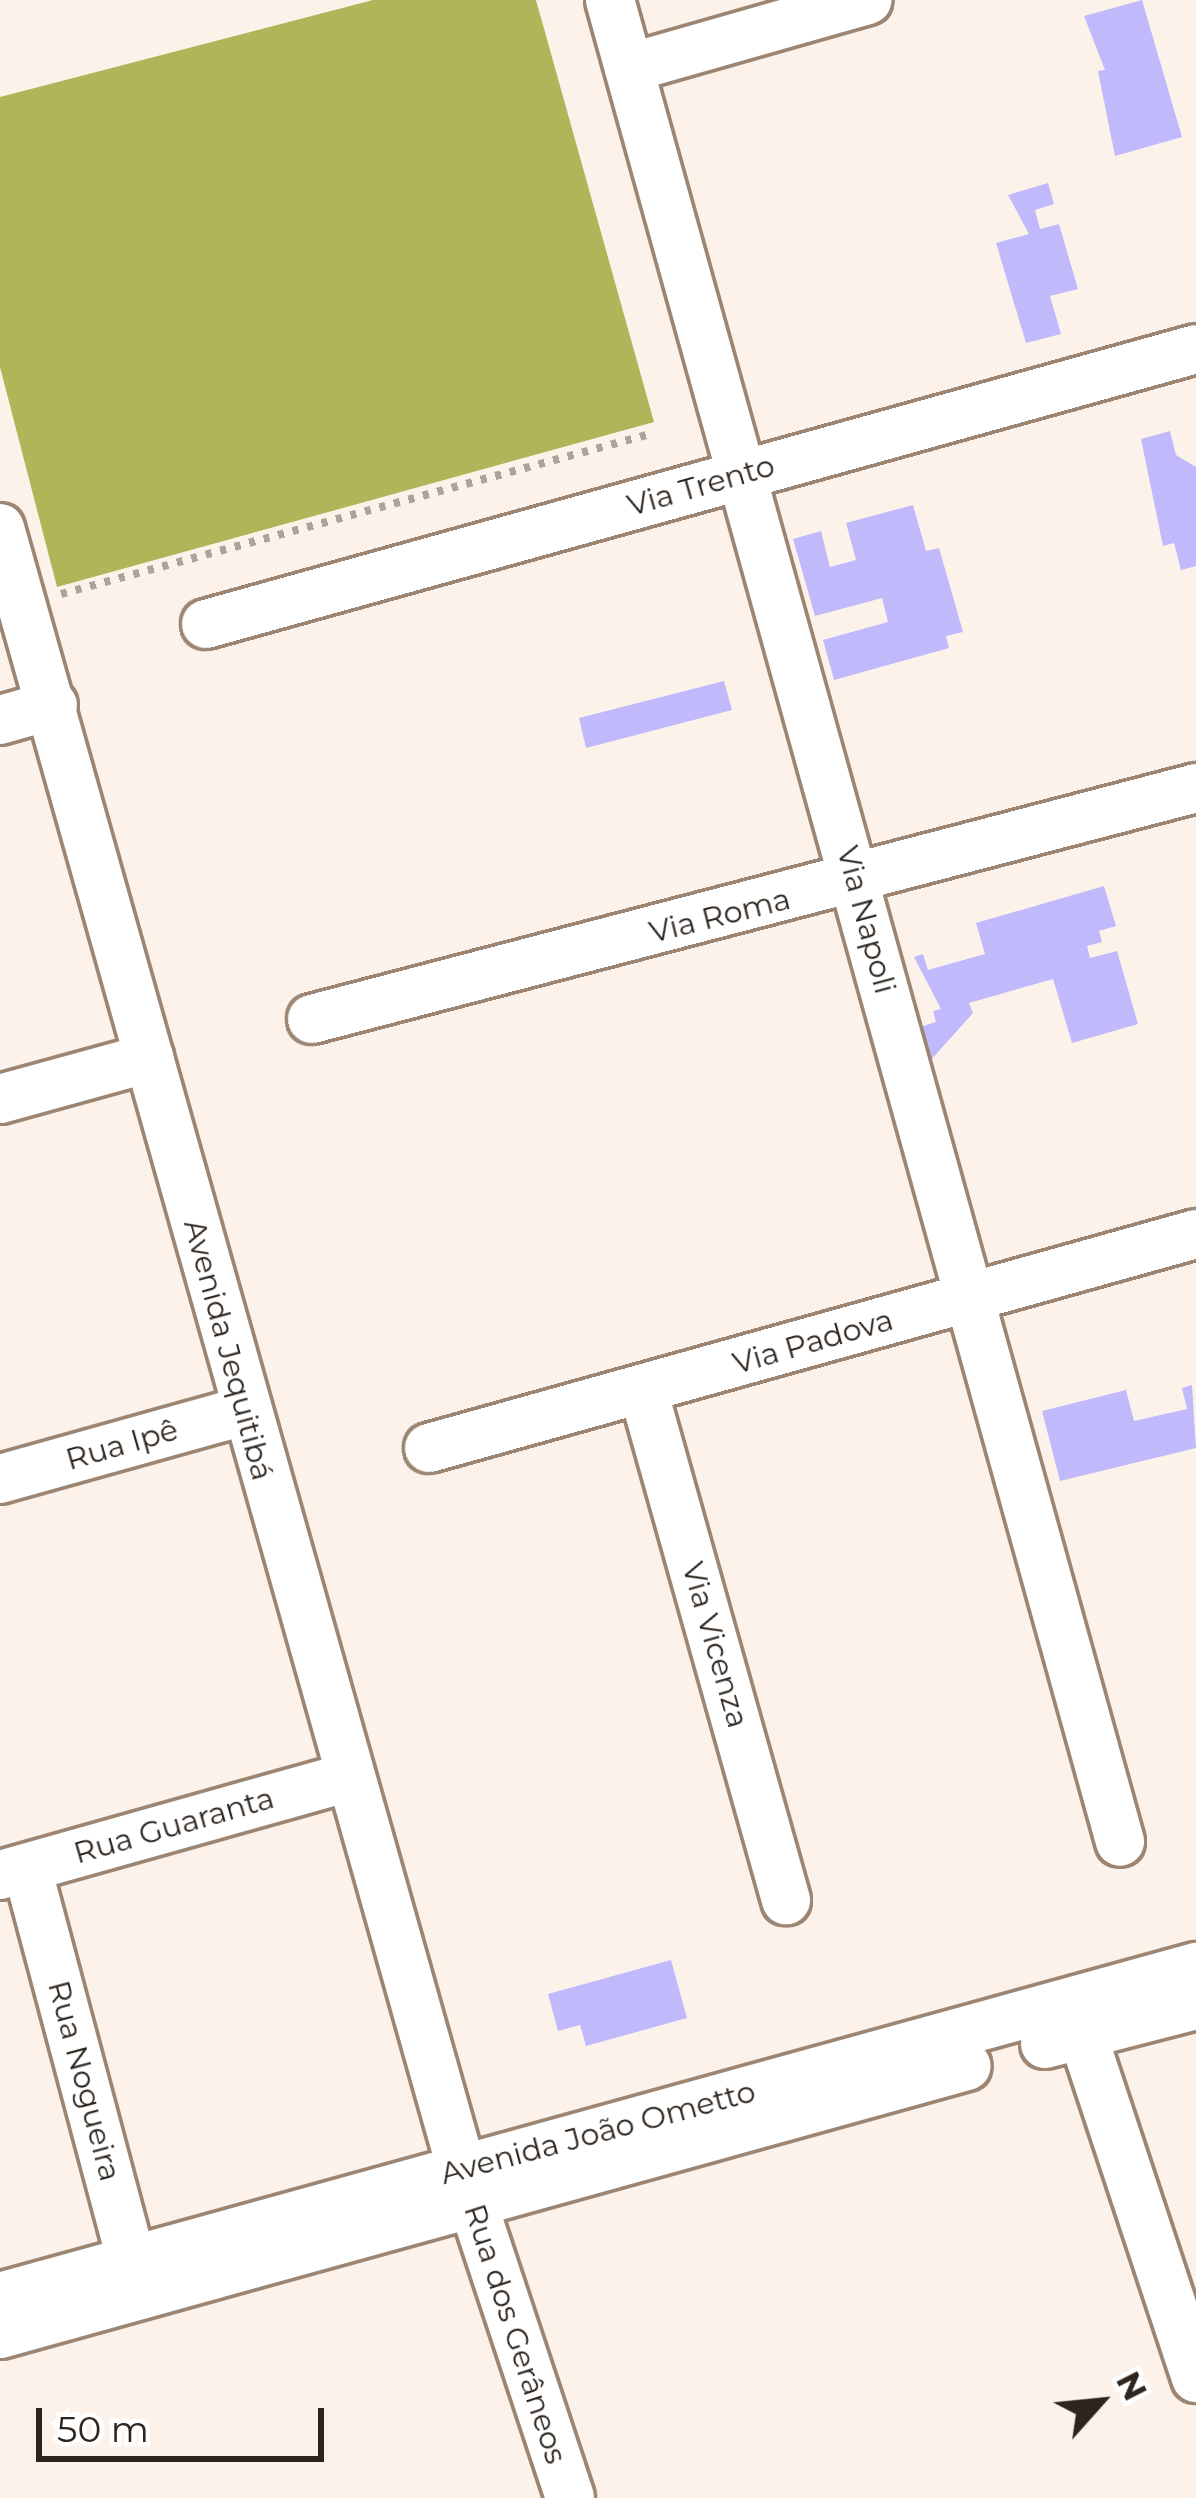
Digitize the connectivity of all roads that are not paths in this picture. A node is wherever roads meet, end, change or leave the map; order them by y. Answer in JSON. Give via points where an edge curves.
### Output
{"nodes":[{"id":1,"x":610,"y":0,"type":"edge"},
{"id":2,"x":867,"y":0,"type":"edge"},
{"id":3,"x":629,"y":68,"type":"junction"},
{"id":4,"x":1196,"y":349,"type":"edge"},
{"id":5,"x":742,"y":475,"type":"junction"},
{"id":6,"x":0,"y":528,"type":"edge"},
{"id":7,"x":206,"y":624,"type":"dead end"},
{"id":8,"x":53,"y":706,"type":"junction"},
{"id":9,"x":0,"y":719,"type":"edge"},
{"id":10,"x":1196,"y":788,"type":"edge"},
{"id":11,"x":857,"y":882,"type":"junction"},
{"id":12,"x":311,"y":1018,"type":"dead end"},
{"id":13,"x":149,"y":1058,"type":"junction"},
{"id":14,"x":0,"y":1099,"type":"edge"},
{"id":15,"x":1196,"y":1234,"type":"edge"},
{"id":16,"x":964,"y":1300,"type":"junction"},
{"id":17,"x":643,"y":1390,"type":"junction"},
{"id":18,"x":244,"y":1411,"type":"junction"},
{"id":19,"x":429,"y":1448,"type":"dead end"},
{"id":20,"x":0,"y":1479,"type":"edge"},
{"id":21,"x":348,"y":1777,"type":"junction"},
{"id":22,"x":1120,"y":1842,"type":"dead end"},
{"id":23,"x":14,"y":1872,"type":"edge"},
{"id":24,"x":786,"y":1900,"type":"dead end"},
{"id":25,"x":1196,"y":1967,"type":"edge"},
{"id":26,"x":1196,"y":2005,"type":"edge"},
{"id":27,"x":1076,"y":2019,"type":"junction"},
{"id":28,"x":467,"y":2187,"type":"junction"},
{"id":29,"x":137,"y":2278,"type":"junction"},
{"id":30,"x":0,"y":2297,"type":"edge"},
{"id":31,"x":0,"y":2334,"type":"edge"},
{"id":32,"x":1196,"y":2378,"type":"edge"},
{"id":33,"x":570,"y":2498,"type":"edge"}],
"edges":[{"from":1,"to":3,"type":"street","name":"Via Napoli"},
{"from":2,"to":3,"type":"street"},
{"from":3,"to":5,"type":"street","name":"Via Napoli"},
{"from":4,"to":5,"type":"street","name":"Via Trento"},
{"from":5,"to":7,"type":"street","name":"Via Trento"},
{"from":5,"to":11,"type":"street","name":"Via Napoli"},
{"from":6,"to":8,"type":"street","name":"Avenida Jequitibá"},
{"from":8,"to":9,"type":"street"},
{"from":8,"to":13,"type":"street","name":"Avenida Jequitibá"},
{"from":10,"to":11,"type":"street","name":"Via Roma"},
{"from":11,"to":12,"type":"street","name":"Via Roma"},
{"from":11,"to":16,"type":"street","name":"Via Napoli"},
{"from":13,"to":14,"type":"street"},
{"from":13,"to":18,"type":"street","name":"Avenida Jequitibá"},
{"from":15,"to":16,"type":"street","name":"Via Padova"},
{"from":16,"to":17,"type":"street","name":"Via Padova"},
{"from":16,"to":22,"type":"street","name":"Via Napoli"},
{"from":17,"to":19,"type":"street","name":"Via Padova"},
{"from":17,"to":24,"type":"street","name":"Via Vicenza"},
{"from":18,"to":20,"type":"street","name":"Rua Ipê"},
{"from":18,"to":21,"type":"street","name":"Avenida Jequitibá"},
{"from":21,"to":23,"type":"street","name":"Rua Guaranta"},
{"from":21,"to":28,"type":"street","name":"Avenida Jequitibá"},
{"from":23,"to":29,"type":"street","name":"Rua Nogueira"},
{"from":25,"to":27,"type":"street","name":"Avenida João Ometto"},
{"from":26,"to":27,"type":"street","name":"Avenida João Ometto"},
{"from":27,"to":28,"type":"street","name":"Avenida João Ometto"},
{"from":27,"to":32,"type":"street"},
{"from":28,"to":29,"type":"street","name":"Avenida João Ometto"},
{"from":28,"to":33,"type":"street","name":"Rua dos Gerâneos"},
{"from":29,"to":30,"type":"street","name":"Avenida João Ometto"},
{"from":29,"to":31,"type":"street","name":"Avenida João Ometto"}]}
